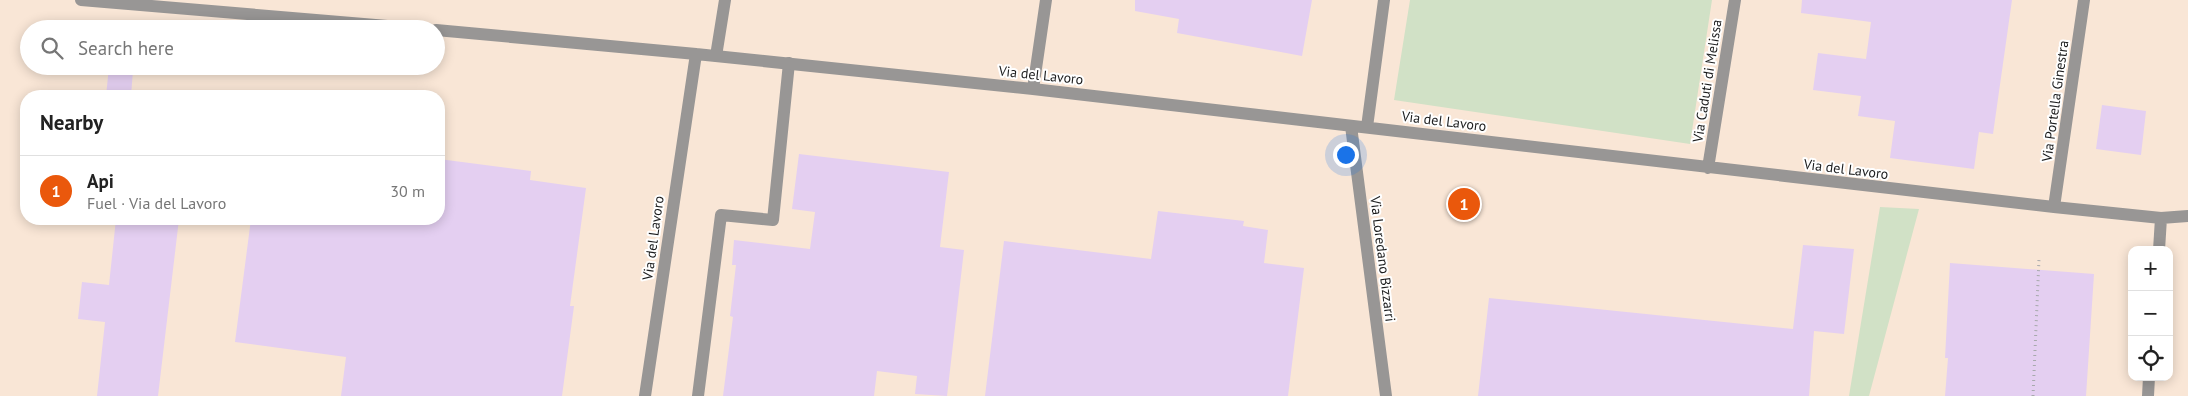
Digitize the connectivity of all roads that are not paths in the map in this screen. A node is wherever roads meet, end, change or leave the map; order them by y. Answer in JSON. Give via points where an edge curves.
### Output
{"nodes":[{"id":1,"x":82,"y":0,"type":"edge"},
{"id":2,"x":725,"y":0,"type":"edge"},
{"id":3,"x":1046,"y":0,"type":"edge"},
{"id":4,"x":1384,"y":0,"type":"edge"},
{"id":5,"x":1735,"y":0,"type":"edge"},
{"id":6,"x":2084,"y":0,"type":"edge"},
{"id":7,"x":238,"y":6,"type":"edge"},
{"id":8,"x":351,"y":20,"type":"edge"},
{"id":9,"x":445,"y":31,"type":"edge"},
{"id":10,"x":696,"y":54,"type":"junction"},
{"id":11,"x":716,"y":56,"type":"junction"},
{"id":12,"x":789,"y":63,"type":"junction"},
{"id":13,"x":1033,"y":89,"type":"junction"},
{"id":14,"x":1351,"y":126,"type":"junction"},
{"id":15,"x":1368,"y":127,"type":"junction"},
{"id":16,"x":1708,"y":168,"type":"junction"},
{"id":17,"x":2054,"y":207,"type":"junction"},
{"id":18,"x":2188,"y":216,"type":"edge"},
{"id":19,"x":2161,"y":218,"type":"junction"},
{"id":20,"x":2159,"y":246,"type":"edge"},
{"id":21,"x":2149,"y":381,"type":"edge"},
{"id":22,"x":645,"y":395,"type":"edge"},
{"id":23,"x":698,"y":396,"type":"edge"},
{"id":24,"x":1386,"y":396,"type":"edge"},
{"id":25,"x":2148,"y":396,"type":"edge"}],
"edges":[{"from":1,"to":7,"type":"street"},
{"from":2,"to":11,"type":"street"},
{"from":3,"to":13,"type":"street"},
{"from":4,"to":15,"type":"street"},
{"from":5,"to":16,"type":"street","name":"Via Caduti di Melissa"},
{"from":6,"to":17,"type":"street","name":"Via Portella Ginestra"},
{"from":7,"to":8,"type":"street"},
{"from":9,"to":10,"type":"street","name":"Via del Lavoro"},
{"from":10,"to":11,"type":"street","name":"Via del Lavoro"},
{"from":10,"to":22,"type":"street","name":"Via del Lavoro"},
{"from":11,"to":12,"type":"street","name":"Via del Lavoro"},
{"from":12,"to":13,"type":"street","name":"Via del Lavoro"},
{"from":12,"to":23,"type":"street","via":[[773,220],[721,215]]},
{"from":13,"to":14,"type":"street","name":"Via del Lavoro"},
{"from":14,"to":15,"type":"street","name":"Via del Lavoro"},
{"from":14,"to":24,"type":"street","name":"Via Loredano Bizzarri"},
{"from":15,"to":16,"type":"street","name":"Via del Lavoro"},
{"from":16,"to":17,"type":"street","name":"Via del Lavoro"},
{"from":17,"to":19,"type":"street","name":"Via del Lavoro"},
{"from":18,"to":19,"type":"street","name":"Via del Lavoro"},
{"from":19,"to":20,"type":"street"},
{"from":21,"to":25,"type":"street"}]}
